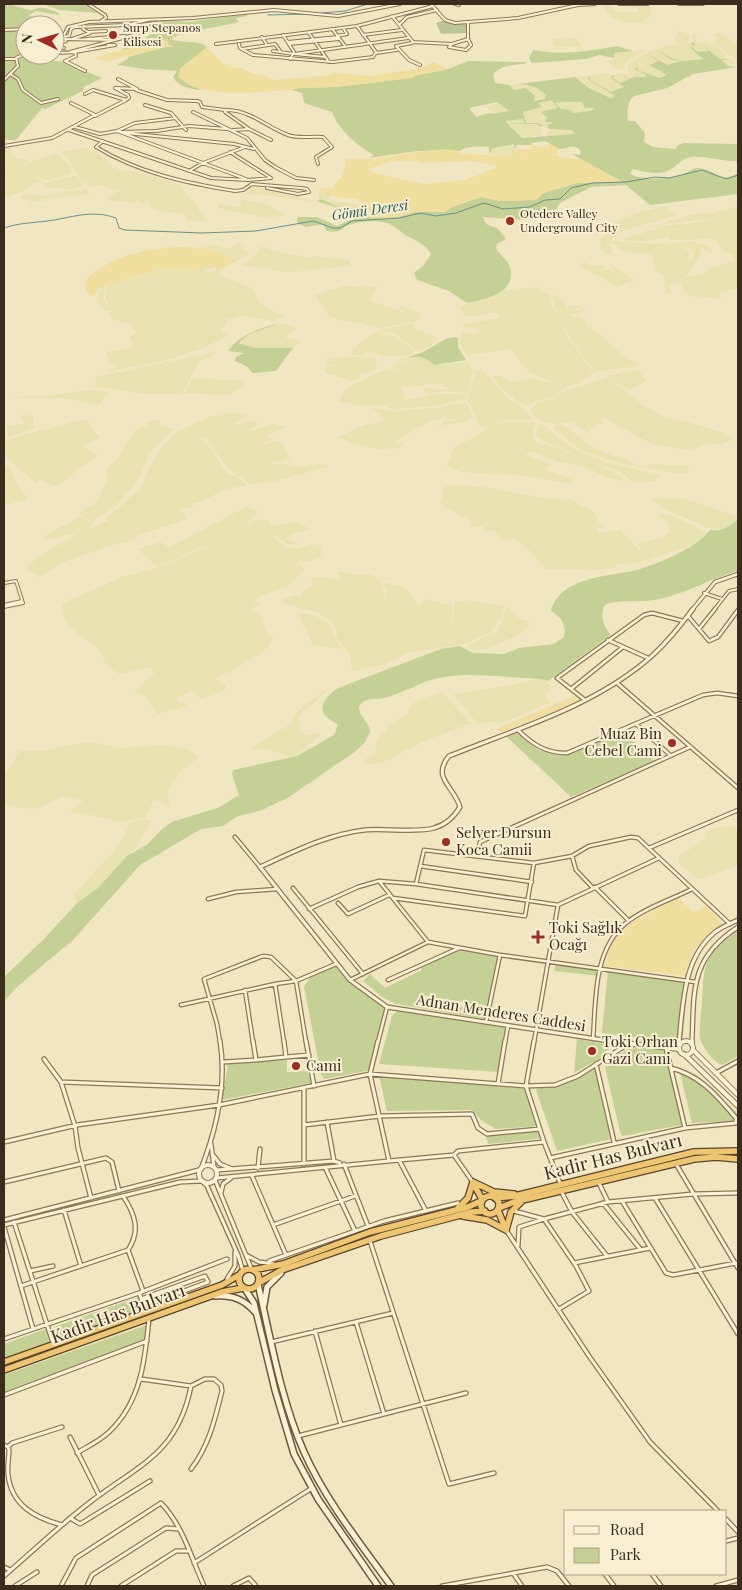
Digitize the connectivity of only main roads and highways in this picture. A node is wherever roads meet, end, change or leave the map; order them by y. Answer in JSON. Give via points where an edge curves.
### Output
{"nodes":[{"id":1,"x":738,"y":1151,"type":"edge"},
{"id":2,"x":738,"y":1159,"type":"edge"},
{"id":3,"x":473,"y":1182,"type":"junction"},
{"id":4,"x":561,"y":1188,"type":"junction"},
{"id":5,"x":492,"y":1197,"type":"junction"},
{"id":6,"x":523,"y":1197,"type":"junction"},
{"id":7,"x":482,"y":1200,"type":"junction"},
{"id":8,"x":498,"y":1209,"type":"junction"},
{"id":9,"x":454,"y":1210,"type":"junction"},
{"id":10,"x":486,"y":1212,"type":"junction"},
{"id":11,"x":452,"y":1218,"type":"junction"},
{"id":12,"x":499,"y":1224,"type":"junction"},
{"id":13,"x":506,"y":1230,"type":"junction"},
{"id":14,"x":285,"y":1266,"type":"junction"},
{"id":15,"x":253,"y":1270,"type":"junction"},
{"id":16,"x":241,"y":1273,"type":"junction"},
{"id":17,"x":259,"y":1283,"type":"junction"},
{"id":18,"x":244,"y":1288,"type":"junction"},
{"id":19,"x":206,"y":1298,"type":"junction"},
{"id":20,"x":264,"y":1313,"type":"junction"},
{"id":21,"x":256,"y":1314,"type":"junction"},
{"id":22,"x":4,"y":1362,"type":"edge"},
{"id":23,"x":4,"y":1370,"type":"edge"},
{"id":24,"x":378,"y":1586,"type":"edge"},
{"id":25,"x":391,"y":1586,"type":"edge"}],
"edges":[{"from":1,"to":4,"type":"highway","name":"Kadir Has Bulvarı","via":[[694,1152]]},
{"from":2,"to":4,"type":"highway","name":"Kadir Has Bulvarı","via":[[709,1157]]},
{"from":3,"to":5,"type":"highway"},
{"from":3,"to":6,"type":"highway","via":[[494,1192]]},
{"from":3,"to":7,"type":"highway"},
{"from":3,"to":9,"type":"highway","via":[[468,1198]]},
{"from":4,"to":6,"type":"highway","name":"Kadir Has Bulvarı"},
{"from":5,"to":6,"type":"highway","name":"Kadir Has Bulvarı"},
{"from":5,"to":7,"type":"highway"},
{"from":5,"to":8,"type":"highway","via":[[499,1202]]},
{"from":6,"to":8,"type":"highway","name":"Kadir Has Bulvarı"},
{"from":6,"to":13,"type":"highway","via":[[512,1210]]},
{"from":7,"to":9,"type":"highway"},
{"from":7,"to":10,"type":"highway","via":[[481,1207]]},
{"from":8,"to":10,"type":"highway"},
{"from":8,"to":13,"type":"highway"},
{"from":9,"to":14,"type":"highway","via":[[424,1213],[369,1229]]},
{"from":10,"to":11,"type":"highway"},
{"from":10,"to":12,"type":"highway"},
{"from":11,"to":12,"type":"highway","via":[[474,1217]]},
{"from":11,"to":14,"type":"highway"},
{"from":12,"to":13,"type":"highway"},
{"from":14,"to":15,"type":"highway"},
{"from":14,"to":17,"type":"highway"},
{"from":14,"to":20,"type":"main road","via":[[267,1287]]},
{"from":15,"to":16,"type":"highway"},
{"from":15,"to":17,"type":"highway","via":[[259,1276]]},
{"from":16,"to":18,"type":"highway","via":[[238,1283]]},
{"from":16,"to":22,"type":"highway","name":"Kadir Has Bulvarı","via":[[214,1288],[145,1309]]},
{"from":17,"to":18,"type":"highway","via":[[253,1288]]},
{"from":17,"to":20,"type":"main road"},
{"from":18,"to":19,"type":"highway","name":"Kadir Has Bulvarı"},
{"from":18,"to":21,"type":"main road","via":[[252,1299]]},
{"from":19,"to":21,"type":"main road","via":[[233,1296],[246,1302]]},
{"from":19,"to":23,"type":"highway","name":"Kadir Has Bulvarı"},
{"from":20,"to":25,"type":"main road","via":[[297,1436],[323,1489]]},
{"from":21,"to":24,"type":"main road","via":[[289,1442],[312,1488]]}]}
